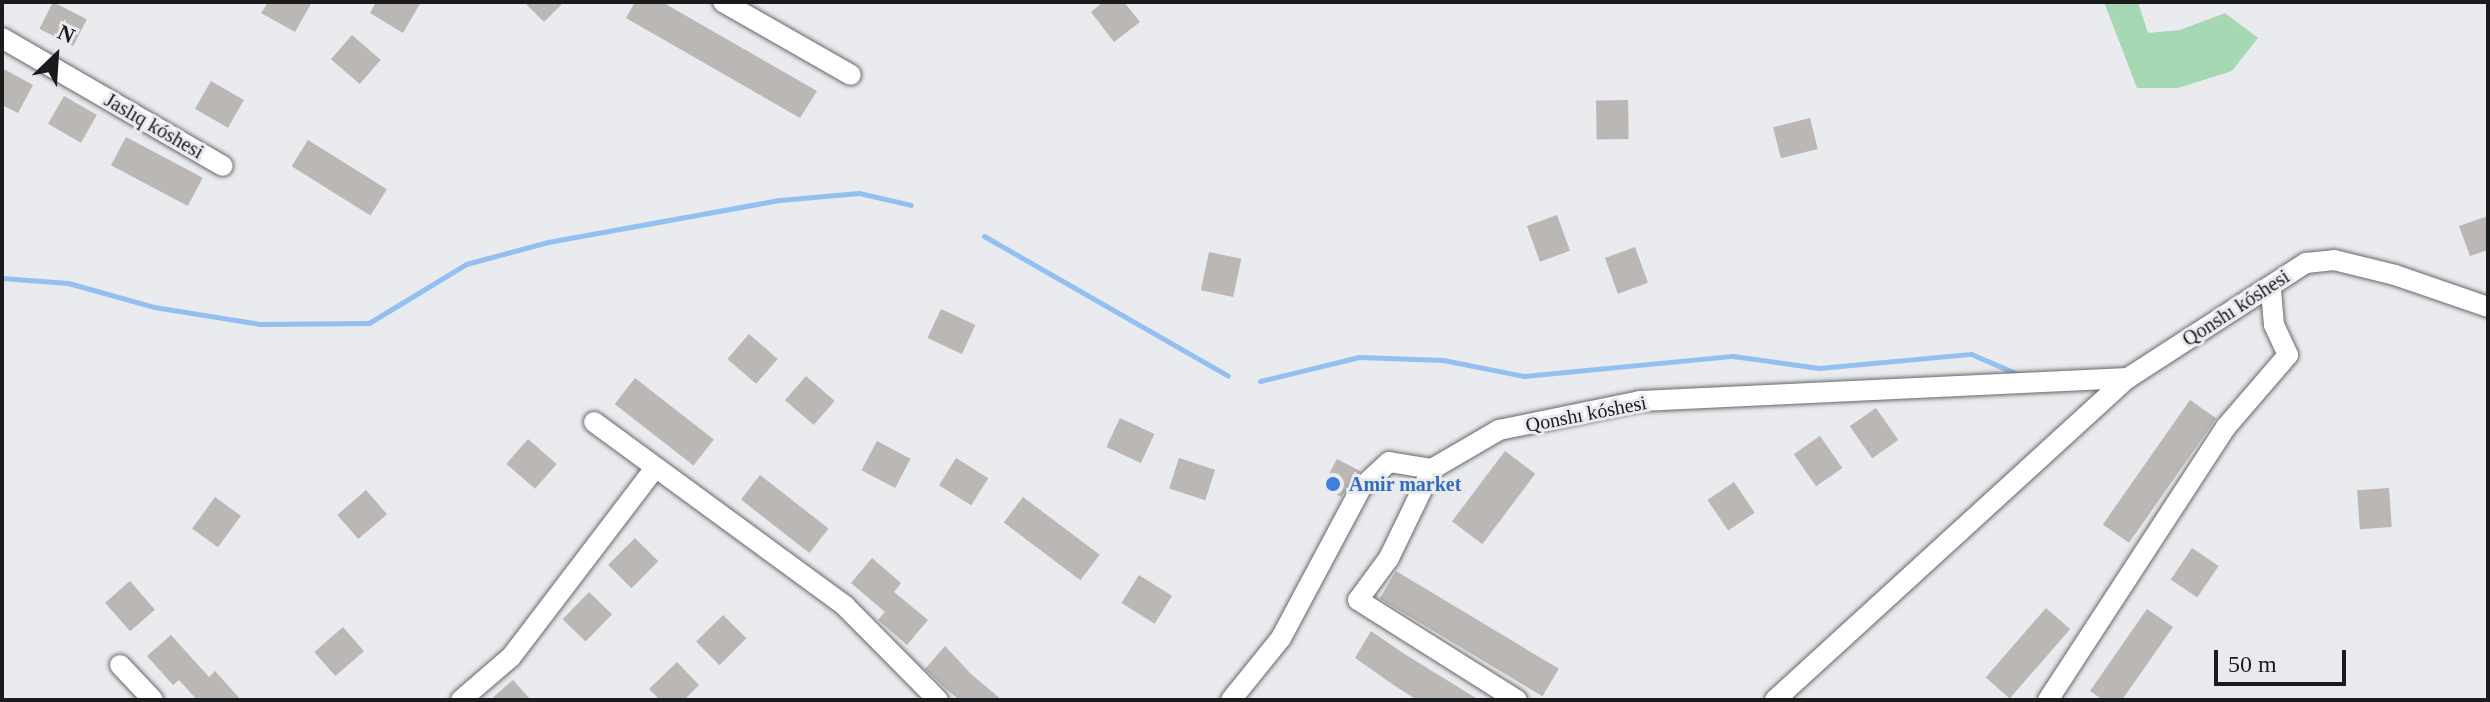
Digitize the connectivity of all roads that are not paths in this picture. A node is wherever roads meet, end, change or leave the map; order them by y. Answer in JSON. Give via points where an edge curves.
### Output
{"nodes":[{"id":1,"x":723,"y":2,"type":"edge"},
{"id":2,"x":2,"y":38,"type":"edge"},
{"id":3,"x":851,"y":75,"type":"dead end"},
{"id":4,"x":223,"y":166,"type":"dead end"},
{"id":5,"x":2271,"y":287,"type":"junction"},
{"id":6,"x":2488,"y":307,"type":"edge"},
{"id":7,"x":2128,"y":378,"type":"junction"},
{"id":8,"x":594,"y":422,"type":"dead end"},
{"id":9,"x":655,"y":468,"type":"junction"},
{"id":10,"x":1432,"y":469,"type":"junction"},
{"id":11,"x":120,"y":665,"type":"dead end"},
{"id":12,"x":153,"y":700,"type":"edge"},
{"id":13,"x":461,"y":700,"type":"edge"},
{"id":14,"x":938,"y":700,"type":"edge"},
{"id":15,"x":1231,"y":700,"type":"edge"},
{"id":16,"x":1517,"y":700,"type":"edge"},
{"id":17,"x":1775,"y":700,"type":"edge"},
{"id":18,"x":2048,"y":700,"type":"edge"}],
"edges":[{"from":1,"to":3,"type":"street"},
{"from":2,"to":4,"type":"street","name":"Jaslıq kóshesi"},
{"from":5,"to":6,"type":"street","name":"Qonshı kóshesi","via":[[2306,263],[2334,260]]},
{"from":5,"to":7,"type":"street","name":"Qonshı kóshesi"},
{"from":5,"to":18,"type":"street","via":[[2274,325],[2288,355],[2226,427]]},
{"from":7,"to":10,"type":"street","name":"Qonshı kóshesi","via":[[1640,401],[1499,430]]},
{"from":7,"to":17,"type":"street","name":"Qonshı kóshesi"},
{"from":8,"to":9,"type":"street"},
{"from":9,"to":13,"type":"street","via":[[511,657]]},
{"from":9,"to":14,"type":"street","via":[[845,606]]},
{"from":10,"to":15,"type":"street","via":[[1389,462],[1361,488],[1281,638]]},
{"from":10,"to":16,"type":"street","via":[[1389,558],[1358,600]]},
{"from":11,"to":12,"type":"street"}]}
